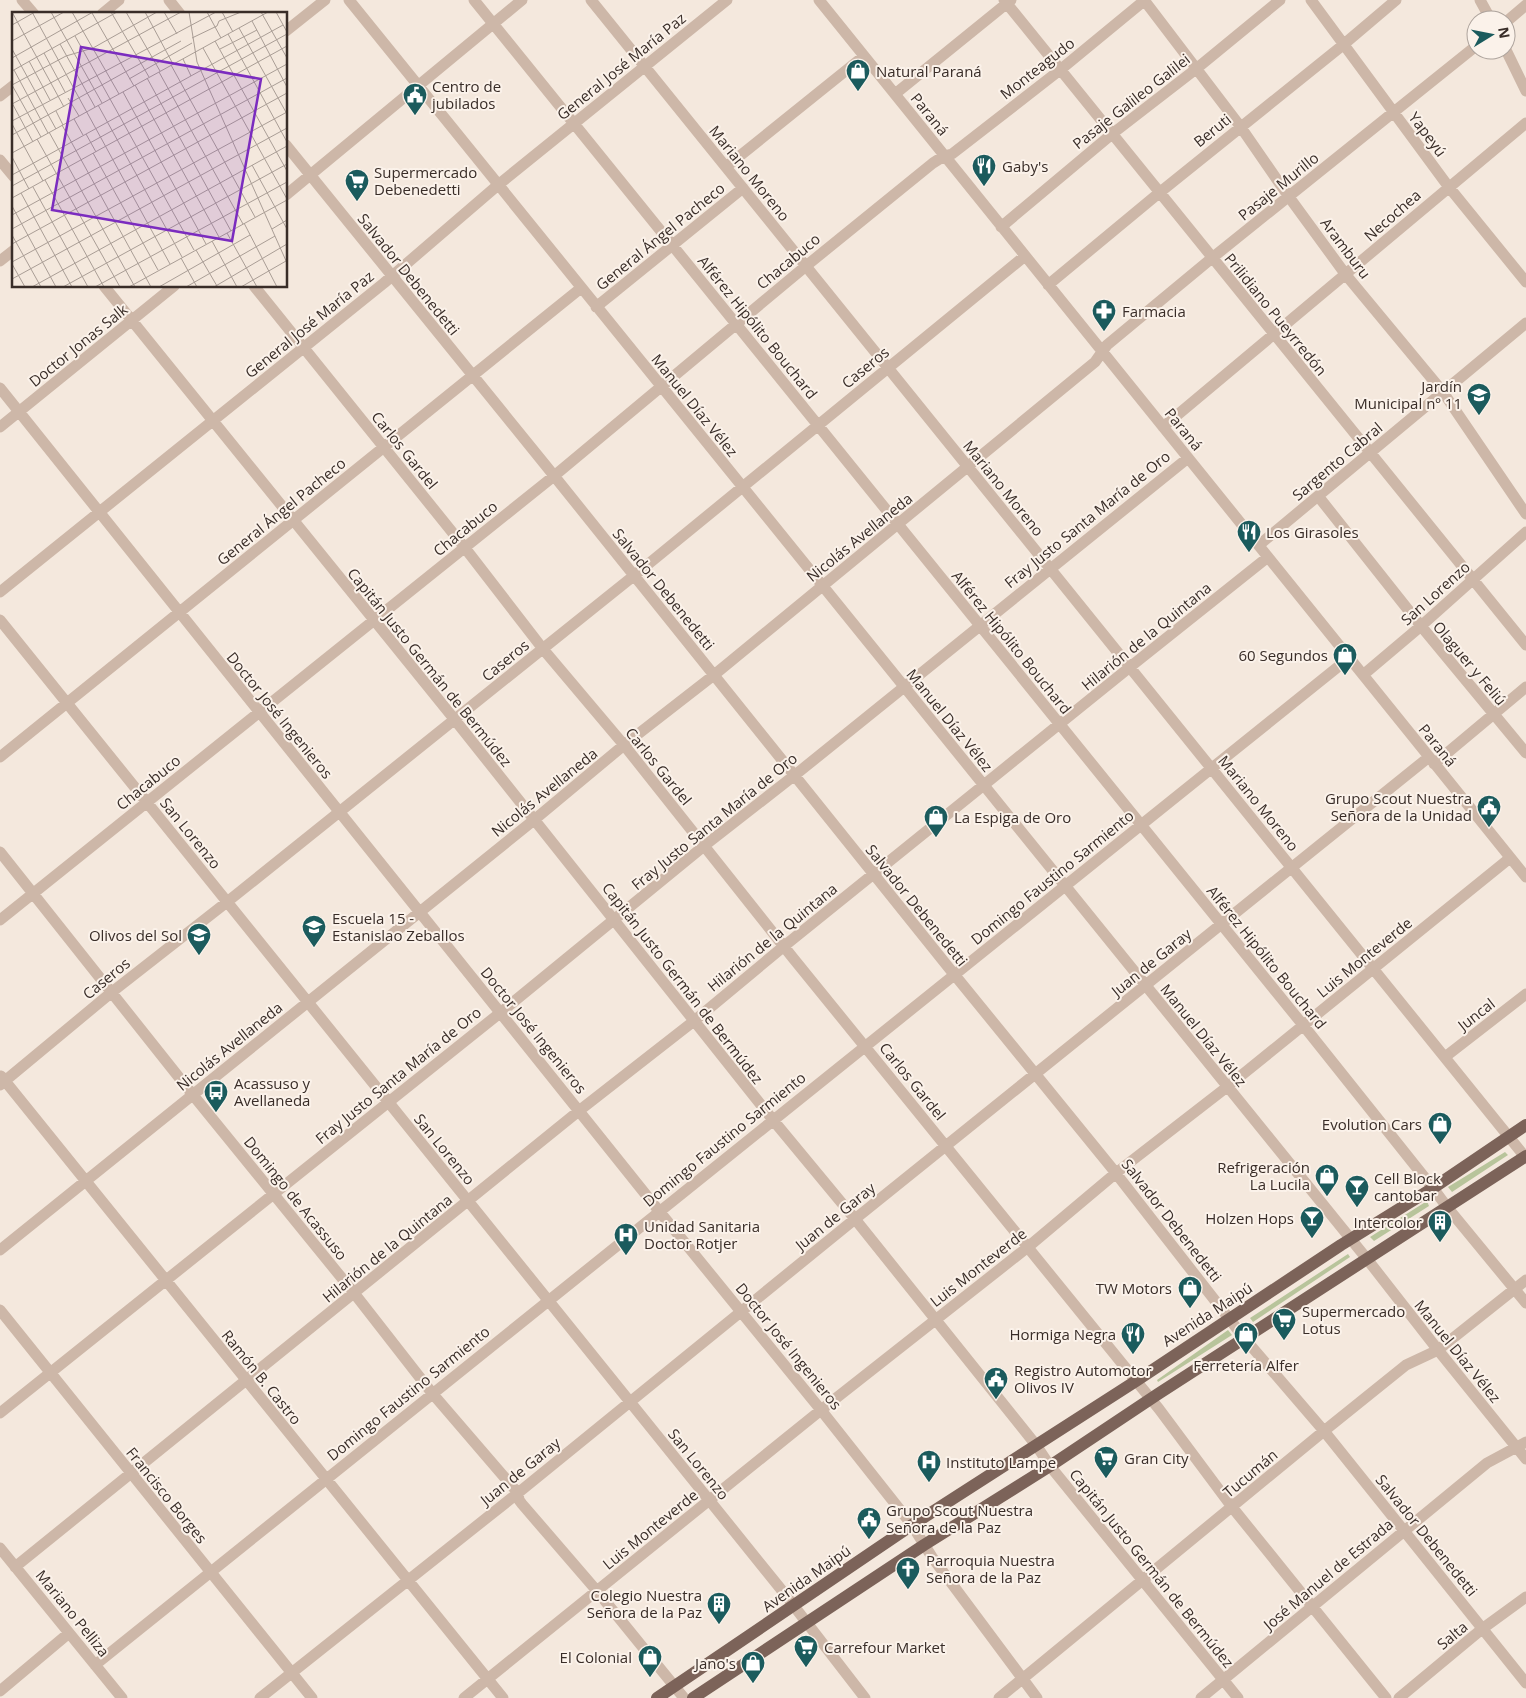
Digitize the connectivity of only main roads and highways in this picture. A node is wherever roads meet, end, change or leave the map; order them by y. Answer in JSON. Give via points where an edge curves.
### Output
{"nodes":[{"id":1,"x":1526,"y":1125,"type":"edge"},
{"id":2,"x":1526,"y":1157,"type":"edge"},
{"id":3,"x":657,"y":1698,"type":"edge"},
{"id":4,"x":693,"y":1698,"type":"edge"}],
"edges":[{"from":1,"to":3,"type":"main road","name":"Avenida Maipú","via":[[912,1525]]},
{"from":2,"to":4,"type":"main road"}]}
